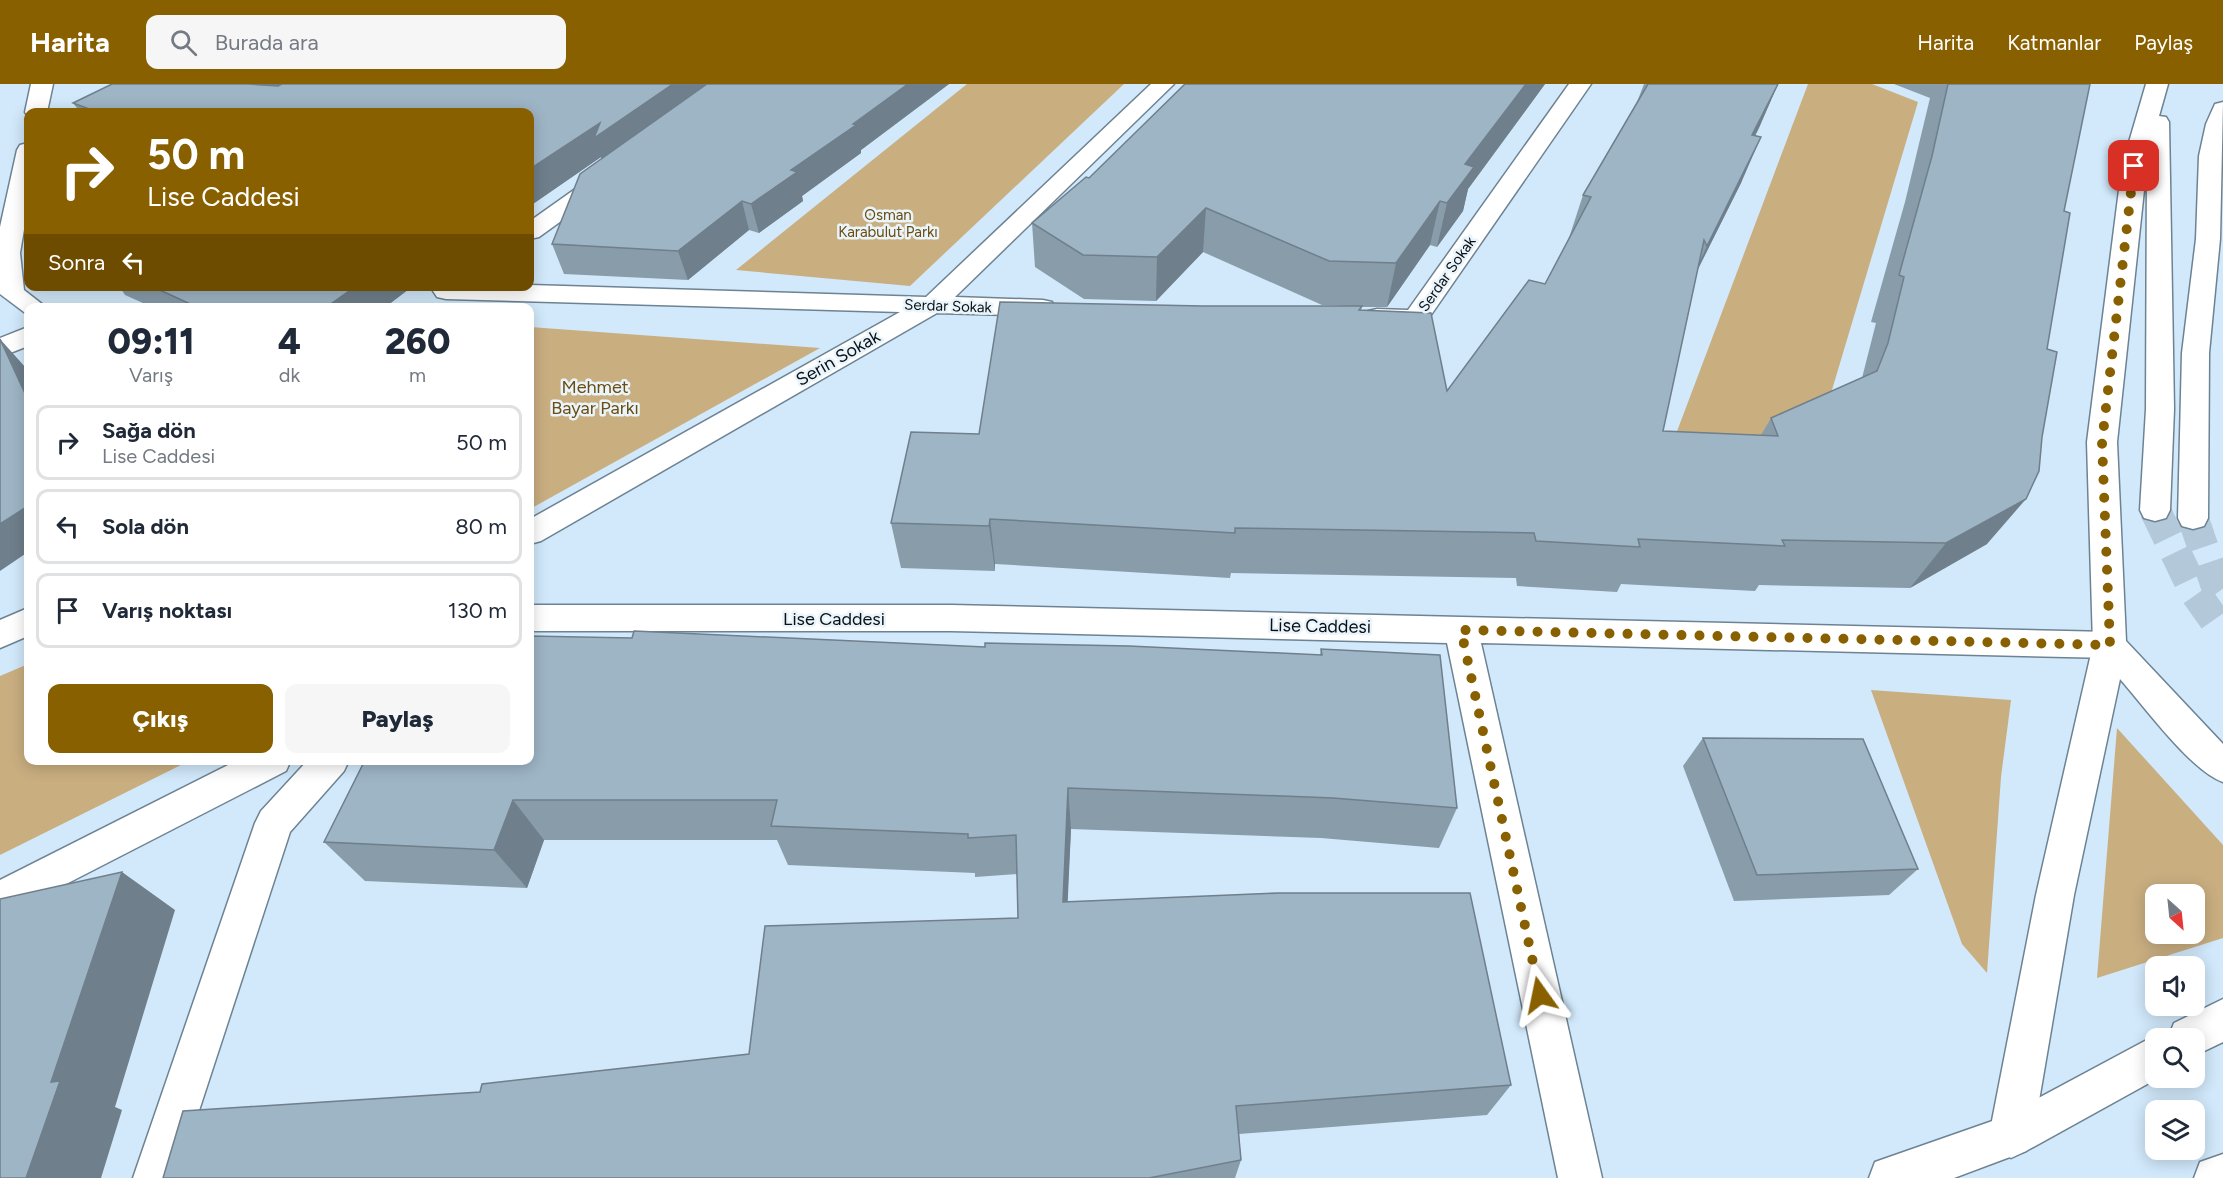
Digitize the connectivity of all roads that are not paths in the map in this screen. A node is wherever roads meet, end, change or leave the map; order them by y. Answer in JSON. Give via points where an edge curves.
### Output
{"nodes":[{"id":1,"x":42,"y":84,"type":"edge"},
{"id":2,"x":1163,"y":84,"type":"edge"},
{"id":3,"x":1580,"y":84,"type":"edge"},
{"id":4,"x":2158,"y":84,"type":"edge"},
{"id":5,"x":37,"y":108,"type":"edge"},
{"id":6,"x":2223,"y":109,"type":"edge"},
{"id":7,"x":2210,"y":157,"type":"junction"},
{"id":8,"x":625,"y":165,"type":"edge"},
{"id":9,"x":24,"y":189,"type":"edge"},
{"id":10,"x":2223,"y":194,"type":"edge"},
{"id":11,"x":534,"y":229,"type":"edge"},
{"id":12,"x":18,"y":247,"type":"edge"},
{"id":13,"x":442,"y":295,"type":"edge"},
{"id":14,"x":27,"y":303,"type":"edge"},
{"id":15,"x":932,"y":305,"type":"junction"},
{"id":16,"x":1073,"y":309,"type":"edge"},
{"id":17,"x":1356,"y":317,"type":"edge"},
{"id":18,"x":24,"y":338,"type":"edge"},
{"id":19,"x":0,"y":348,"type":"edge"},
{"id":20,"x":2155,"y":510,"type":"tunnel mouth"},
{"id":21,"x":2193,"y":518,"type":"tunnel mouth"},
{"id":22,"x":534,"y":531,"type":"edge"},
{"id":23,"x":534,"y":618,"type":"edge"},
{"id":24,"x":24,"y":623,"type":"edge"},
{"id":25,"x":1461,"y":630,"type":"junction"},
{"id":26,"x":0,"y":635,"type":"edge"},
{"id":27,"x":2110,"y":645,"type":"junction"},
{"id":28,"x":2215,"y":754,"type":"edge"},
{"id":29,"x":263,"y":765,"type":"edge"},
{"id":30,"x":326,"y":765,"type":"edge"},
{"id":31,"x":0,"y":900,"type":"edge"},
{"id":32,"x":2223,"y":1019,"type":"edge"},
{"id":33,"x":2205,"y":1029,"type":"edge"},
{"id":34,"x":2145,"y":1062,"type":"edge"},
{"id":35,"x":2011,"y":1136,"type":"junction"},
{"id":36,"x":2223,"y":1176,"type":"edge"},
{"id":37,"x":155,"y":1178,"type":"edge"},
{"id":38,"x":1580,"y":1178,"type":"edge"},
{"id":39,"x":1891,"y":1178,"type":"edge"},
{"id":40,"x":2216,"y":1178,"type":"edge"}],
"edges":[{"from":1,"to":5,"type":"street"},
{"from":2,"to":15,"type":"street","name":"Serin Sokak"},
{"from":3,"to":17,"type":"street","name":"Serdar Sokak","via":[[1415,318]]},
{"from":4,"to":20,"type":"street","via":[[2160,409]]},
{"from":4,"to":27,"type":"street","via":[[2134,166],[2102,442]]},
{"from":6,"to":7,"type":"street"},
{"from":7,"to":10,"type":"street"},
{"from":7,"to":21,"type":"street","via":[[2208,241],[2197,331]]},
{"from":8,"to":11,"type":"street"},
{"from":9,"to":12,"type":"street"},
{"from":12,"to":14,"type":"street","via":[[12,293]]},
{"from":13,"to":15,"type":"street","name":"Serdar Sokak"},
{"from":15,"to":16,"type":"street","name":"Serdar Sokak"},
{"from":15,"to":22,"type":"street","name":"Serin Sokak"},
{"from":18,"to":19,"type":"street"},
{"from":23,"to":25,"type":"street","name":"Lise Caddesi","via":[[951,618]]},
{"from":24,"to":26,"type":"street"},
{"from":25,"to":27,"type":"street","name":"Lise Caddesi"},
{"from":25,"to":38,"type":"street"},
{"from":27,"to":28,"type":"street"},
{"from":27,"to":35,"type":"street","via":[[2055,895]]},
{"from":29,"to":31,"type":"street"},
{"from":30,"to":37,"type":"street","via":[[274,823]]},
{"from":32,"to":33,"type":"street"},
{"from":34,"to":35,"type":"street"},
{"from":35,"to":39,"type":"street"},
{"from":36,"to":40,"type":"street"}]}
